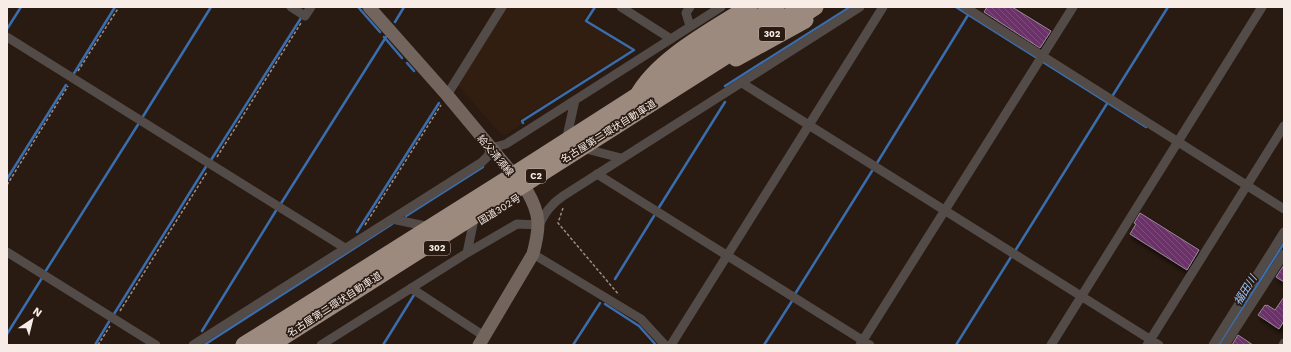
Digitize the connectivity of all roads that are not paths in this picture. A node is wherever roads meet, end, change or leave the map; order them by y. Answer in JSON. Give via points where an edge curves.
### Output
{"nodes":[{"id":1,"x":290,"y":7,"type":"edge"},
{"id":2,"x":311,"y":7,"type":"edge"},
{"id":3,"x":369,"y":7,"type":"edge"},
{"id":4,"x":502,"y":7,"type":"edge"},
{"id":5,"x":621,"y":7,"type":"edge"},
{"id":6,"x":690,"y":7,"type":"edge"},
{"id":7,"x":721,"y":7,"type":"edge"},
{"id":8,"x":749,"y":7,"type":"edge"},
{"id":9,"x":776,"y":7,"type":"edge"},
{"id":10,"x":826,"y":7,"type":"edge"},
{"id":11,"x":860,"y":7,"type":"edge"},
{"id":12,"x":883,"y":7,"type":"edge"},
{"id":13,"x":965,"y":7,"type":"edge"},
{"id":14,"x":1073,"y":7,"type":"edge"},
{"id":15,"x":1262,"y":7,"type":"edge"},
{"id":16,"x":808,"y":11,"type":"edge"},
{"id":17,"x":690,"y":26,"type":"junction"},
{"id":18,"x":7,"y":37,"type":"edge"},
{"id":19,"x":671,"y":39,"type":"junction"},
{"id":20,"x":1042,"y":56,"type":"junction"},
{"id":21,"x":742,"y":82,"type":"junction"},
{"id":22,"x":447,"y":95,"type":"junction"},
{"id":23,"x":575,"y":100,"type":"junction"},
{"id":24,"x":809,"y":125,"type":"junction"},
{"id":25,"x":1284,"y":126,"type":"edge"},
{"id":26,"x":618,"y":132,"type":"junction"},
{"id":27,"x":1178,"y":142,"type":"junction"},
{"id":28,"x":491,"y":148,"type":"junction"},
{"id":29,"x":590,"y":150,"type":"junction"},
{"id":30,"x":621,"y":158,"type":"junction"},
{"id":31,"x":560,"y":170,"type":"junction"},
{"id":32,"x":597,"y":174,"type":"junction"},
{"id":33,"x":1247,"y":185,"type":"junction"},
{"id":34,"x":527,"y":191,"type":"junction"},
{"id":35,"x":1284,"y":208,"type":"edge"},
{"id":36,"x":944,"y":210,"type":"junction"},
{"id":37,"x":392,"y":219,"type":"junction"},
{"id":38,"x":473,"y":224,"type":"junction"},
{"id":39,"x":539,"y":225,"type":"junction"},
{"id":40,"x":1284,"y":232,"type":"edge"},
{"id":41,"x":458,"y":234,"type":"junction"},
{"id":42,"x":345,"y":248,"type":"junction"},
{"id":43,"x":7,"y":252,"type":"edge"},
{"id":44,"x":467,"y":253,"type":"junction"},
{"id":45,"x":533,"y":254,"type":"junction"},
{"id":46,"x":1284,"y":254,"type":"edge"},
{"id":47,"x":727,"y":256,"type":"junction"},
{"id":48,"x":411,"y":288,"type":"junction"},
{"id":49,"x":1082,"y":297,"type":"junction"},
{"id":50,"x":481,"y":341,"type":"edge"},
{"id":51,"x":1149,"y":342,"type":"edge"},
{"id":52,"x":864,"y":344,"type":"edge"},
{"id":53,"x":156,"y":345,"type":"edge"},
{"id":54,"x":193,"y":345,"type":"edge"},
{"id":55,"x":244,"y":345,"type":"edge"},
{"id":56,"x":270,"y":345,"type":"edge"},
{"id":57,"x":284,"y":345,"type":"edge"},
{"id":58,"x":321,"y":345,"type":"edge"},
{"id":59,"x":666,"y":345,"type":"edge"},
{"id":60,"x":671,"y":345,"type":"edge"},
{"id":61,"x":1052,"y":345,"type":"edge"},
{"id":62,"x":1159,"y":345,"type":"edge"},
{"id":63,"x":1213,"y":345,"type":"edge"},
{"id":64,"x":1225,"y":345,"type":"edge"}],
"edges":[{"from":1,"to":2,"type":"street","via":[[305,16]]},
{"from":3,"to":22,"type":"main road","name":"給父清須線"},
{"from":4,"to":22,"type":"street"},
{"from":5,"to":19,"type":"street"},
{"from":6,"to":17,"type":"street","via":[[686,13]]},
{"from":7,"to":17,"type":"street"},
{"from":8,"to":26,"type":"highway","via":[[655,72],[640,91]]},
{"from":9,"to":55,"type":"highway","name":"名古屋第二環状自動車道","number":"C2","bridge":true},
{"from":10,"to":16,"type":"highway"},
{"from":11,"to":21,"type":"street"},
{"from":12,"to":24,"type":"street"},
{"from":13,"to":20,"type":"street"},
{"from":14,"to":20,"type":"street"},
{"from":15,"to":27,"type":"street"},
{"from":16,"to":26,"type":"highway","name":"国道302号","number":"302"},
{"from":16,"to":56,"type":"highway","name":"名古屋第二環状自動車道","number":"C2","bridge":true},
{"from":17,"to":19,"type":"street"},
{"from":18,"to":42,"type":"street"},
{"from":19,"to":23,"type":"street"},
{"from":20,"to":27,"type":"street"},
{"from":20,"to":36,"type":"street"},
{"from":21,"to":24,"type":"street"},
{"from":21,"to":30,"type":"street"},
{"from":22,"to":28,"type":"main road","name":"給父清須線"},
{"from":23,"to":28,"type":"street","via":[[506,144]]},
{"from":23,"to":31,"type":"street"},
{"from":24,"to":36,"type":"street"},
{"from":24,"to":47,"type":"street"},
{"from":25,"to":33,"type":"street"},
{"from":26,"to":29,"type":"highway","name":"国道302号","number":"302"},
{"from":27,"to":33,"type":"street"},
{"from":27,"to":49,"type":"street"},
{"from":28,"to":34,"type":"main road","name":"給父清須線"},
{"from":28,"to":37,"type":"street","via":[[482,162]]},
{"from":29,"to":30,"type":"street"},
{"from":29,"to":31,"type":"highway","name":"国道302号","number":"302"},
{"from":30,"to":32,"type":"street"},
{"from":31,"to":34,"type":"highway","name":"国道302号","number":"302"},
{"from":32,"to":39,"type":"street","via":[[553,203]]},
{"from":32,"to":47,"type":"street"},
{"from":33,"to":35,"type":"street"},
{"from":33,"to":51,"type":"street"},
{"from":34,"to":38,"type":"highway","name":"国道302号","number":"302"},
{"from":34,"to":39,"type":"main road","name":"給父清須線","via":[[535,205]]},
{"from":36,"to":49,"type":"street"},
{"from":36,"to":52,"type":"street"},
{"from":37,"to":41,"type":"street"},
{"from":37,"to":42,"type":"street"},
{"from":38,"to":41,"type":"highway","name":"国道302号","number":"302"},
{"from":38,"to":44,"type":"street"},
{"from":39,"to":44,"type":"street","via":[[517,224]]},
{"from":39,"to":45,"type":"main road","name":"給父清須線"},
{"from":40,"to":63,"type":"street"},
{"from":41,"to":57,"type":"highway","name":"国道302号","number":"302"},
{"from":42,"to":54,"type":"street"},
{"from":43,"to":53,"type":"street"},
{"from":44,"to":48,"type":"street"},
{"from":45,"to":50,"type":"main road","name":"給父清須線"},
{"from":45,"to":59,"type":"street","via":[[641,319]]},
{"from":46,"to":64,"type":"street"},
{"from":47,"to":52,"type":"street"},
{"from":47,"to":60,"type":"street"},
{"from":48,"to":50,"type":"street"},
{"from":48,"to":58,"type":"street"},
{"from":49,"to":51,"type":"street"},
{"from":49,"to":61,"type":"street"},
{"from":51,"to":62,"type":"street"}]}
